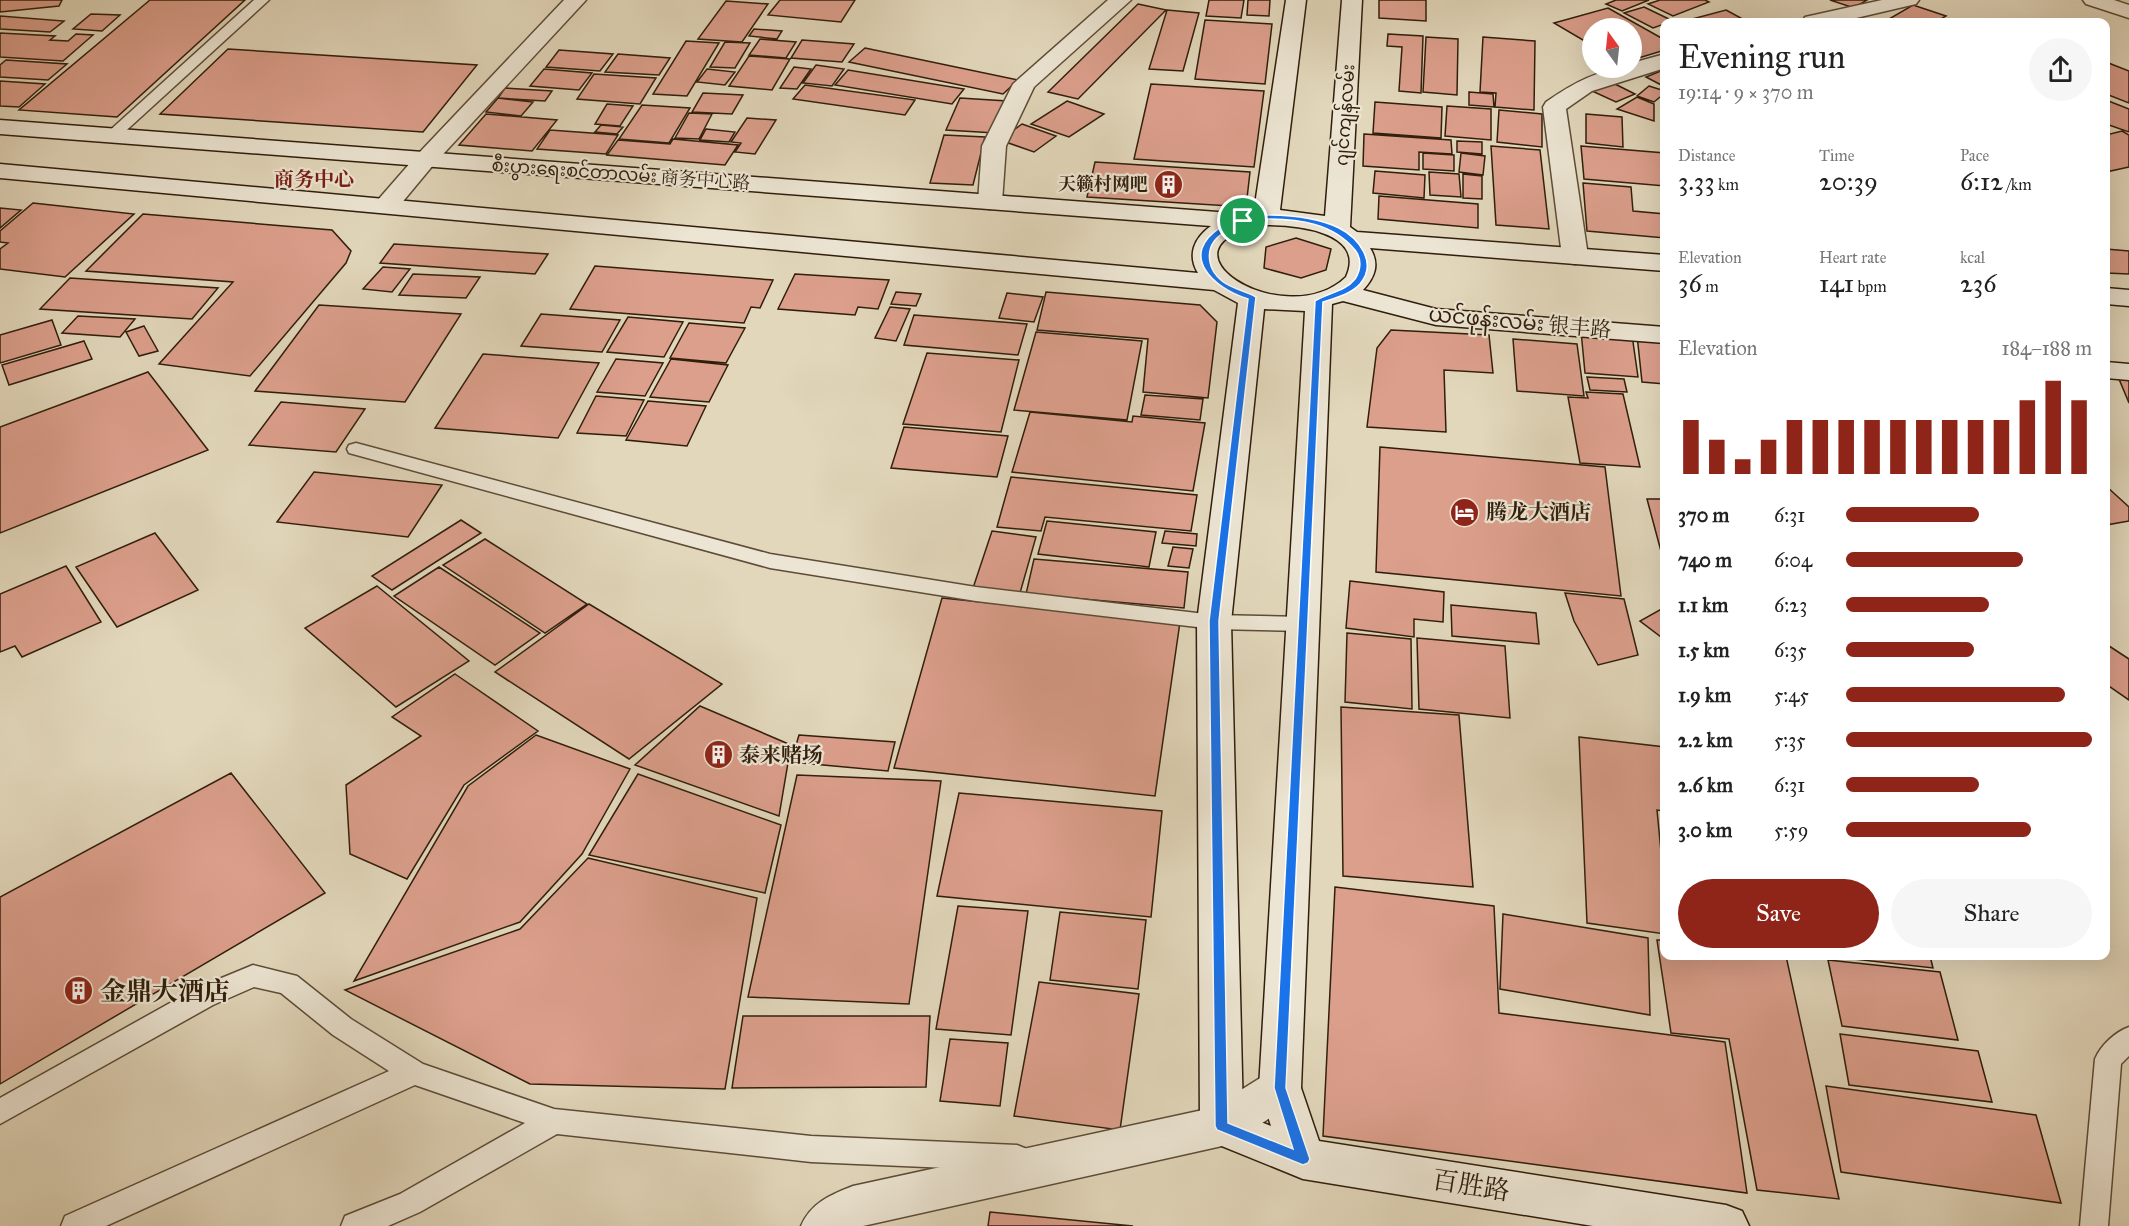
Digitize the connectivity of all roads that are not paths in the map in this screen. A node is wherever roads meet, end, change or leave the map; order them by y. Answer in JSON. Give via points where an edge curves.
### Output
{"nodes":[{"id":1,"x":262,"y":0,"type":"edge"},
{"id":2,"x":576,"y":0,"type":"edge"},
{"id":3,"x":1121,"y":0,"type":"edge"},
{"id":4,"x":1296,"y":0,"type":"edge"},
{"id":5,"x":1352,"y":0,"type":"edge"},
{"id":6,"x":1909,"y":0,"type":"edge"},
{"id":7,"x":2093,"y":0,"type":"edge"},
{"id":8,"x":2129,"y":12,"type":"edge"},
{"id":9,"x":1830,"y":18,"type":"edge"},
{"id":10,"x":1660,"y":62,"type":"edge"},
{"id":11,"x":0,"y":127,"type":"edge"},
{"id":12,"x":113,"y":135,"type":"junction"},
{"id":13,"x":426,"y":159,"type":"junction"},
{"id":14,"x":0,"y":171,"type":"edge"},
{"id":15,"x":990,"y":202,"type":"junction"},
{"id":16,"x":386,"y":206,"type":"junction"},
{"id":17,"x":1255,"y":219,"type":"junction"},
{"id":18,"x":1344,"y":235,"type":"junction"},
{"id":19,"x":1575,"y":256,"type":"junction"},
{"id":20,"x":1660,"y":263,"type":"edge"},
{"id":21,"x":1220,"y":282,"type":"junction"},
{"id":22,"x":2110,"y":296,"type":"edge"},
{"id":23,"x":1252,"y":297,"type":"junction"},
{"id":24,"x":1330,"y":297,"type":"junction"},
{"id":25,"x":2129,"y":298,"type":"edge"},
{"id":26,"x":1660,"y":335,"type":"edge"},
{"id":27,"x":2110,"y":370,"type":"edge"},
{"id":28,"x":2129,"y":372,"type":"edge"},
{"id":29,"x":356,"y":449,"type":"dead end"},
{"id":30,"x":1214,"y":621,"type":"junction"},
{"id":31,"x":1302,"y":624,"type":"junction"},
{"id":32,"x":2129,"y":1038,"type":"edge"},
{"id":33,"x":414,"y":1073,"type":"junction"},
{"id":34,"x":1280,"y":1088,"type":"junction"},
{"id":35,"x":0,"y":1112,"type":"edge"},
{"id":36,"x":554,"y":1121,"type":"junction"},
{"id":37,"x":1222,"y":1126,"type":"junction"},
{"id":38,"x":1303,"y":1159,"type":"junction"},
{"id":39,"x":1063,"y":1160,"type":"junction"},
{"id":40,"x":75,"y":1226,"type":"edge"},
{"id":41,"x":356,"y":1226,"type":"edge"},
{"id":42,"x":824,"y":1226,"type":"edge"},
{"id":43,"x":1726,"y":1226,"type":"edge"},
{"id":44,"x":2094,"y":1226,"type":"edge"}],
"edges":[{"from":1,"to":12,"type":"lane"},
{"from":2,"to":13,"type":"main road"},
{"from":3,"to":15,"type":"main road","via":[[1024,84],[994,146]]},
{"from":4,"to":17,"type":"main road"},
{"from":5,"to":18,"type":"main road","name":"ဂျင်ကျန်လမ်း"},
{"from":6,"to":9,"type":"main road"},
{"from":7,"to":8,"type":"main road"},
{"from":10,"to":19,"type":"main road","via":[[1584,86],[1554,107]]},
{"from":11,"to":12,"type":"main road","name":"စီးပွားရေးစင်တာလမ်း 商务中心路"},
{"from":12,"to":13,"type":"main road","name":"စီးပွားရေးစင်တာလမ်း 商务中心路"},
{"from":13,"to":15,"type":"main road","name":"စီးပွားရေးစင်တာလမ်း 商务中心路"},
{"from":13,"to":16,"type":"main road"},
{"from":14,"to":16,"type":"main road"},
{"from":15,"to":17,"type":"main road","name":"စီးပွားရေးစင်တာလမ်း 商务中心路"},
{"from":16,"to":21,"type":"main road"},
{"from":17,"to":18,"type":"main road","name":"စီးပွားရေးစင်တာလမ်း 商务中心路","via":[[1292,217],[1316,222]]},
{"from":17,"to":21,"type":"main road","via":[[1224,229],[1210,240],[1204,254],[1207,269]]},
{"from":18,"to":19,"type":"main road"},
{"from":18,"to":24,"type":"main road","via":[[1363,255],[1364,269],[1357,282]]},
{"from":19,"to":20,"type":"main road"},
{"from":21,"to":23,"type":"main road","name":"ယင်ဖုန်းလမ်း 银丰路"},
{"from":22,"to":25,"type":"main road"},
{"from":23,"to":24,"type":"main road","name":"ယင်ဖုန်းလမ်း 银丰路","via":[[1292,303]]},
{"from":23,"to":30,"type":"main road"},
{"from":24,"to":26,"type":"main road","name":"ယင်ဖုန်းလမ်း 银丰路","via":[[1436,317]]},
{"from":24,"to":31,"type":"main road"},
{"from":27,"to":28,"type":"main road"},
{"from":29,"to":30,"type":"lane","via":[[770,561],[975,594]]},
{"from":30,"to":31,"type":"lane"},
{"from":30,"to":37,"type":"main road"},
{"from":31,"to":34,"type":"main road"},
{"from":32,"to":44,"type":"lane","via":[[2108,1059]]},
{"from":33,"to":35,"type":"lane","via":[[342,1027],[288,984],[253,976],[204,998]]},
{"from":33,"to":36,"type":"lane"},
{"from":33,"to":40,"type":"lane"},
{"from":34,"to":37,"type":"main road"},
{"from":34,"to":38,"type":"main road"},
{"from":36,"to":39,"type":"lane","via":[[811,1149]]},
{"from":36,"to":41,"type":"lane","via":[[410,1203]]},
{"from":37,"to":38,"type":"main road","name":"百胜路"},
{"from":37,"to":39,"type":"main road"},
{"from":38,"to":43,"type":"main road","name":"百胜路"},
{"from":39,"to":42,"type":"main road","via":[[853,1207]]}]}
